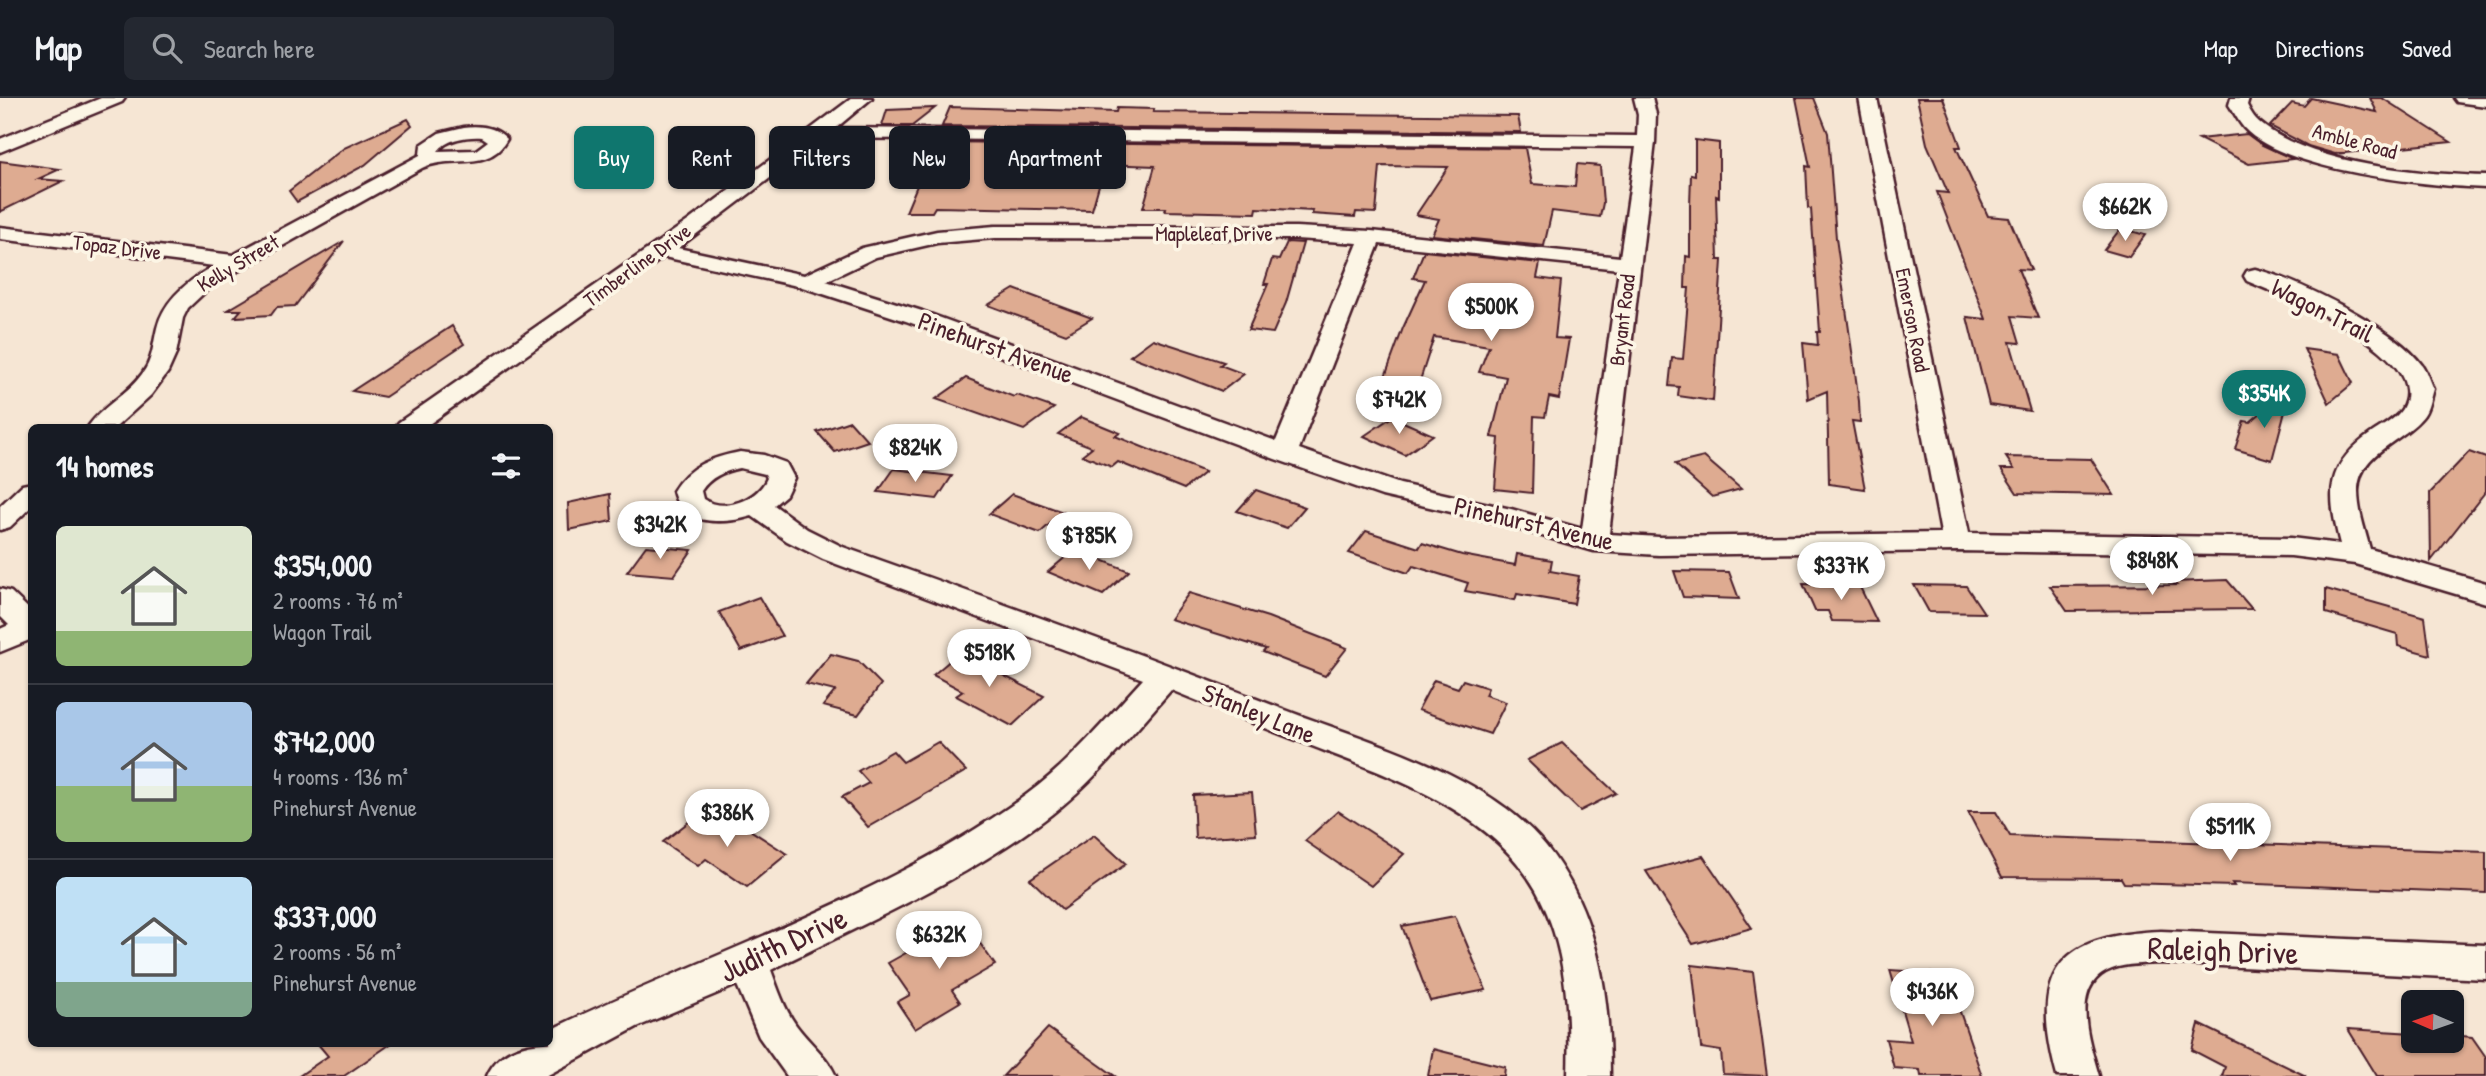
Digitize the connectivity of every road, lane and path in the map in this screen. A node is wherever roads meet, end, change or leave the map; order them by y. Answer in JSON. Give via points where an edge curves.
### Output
{"nodes":[{"id":1,"x":116,"y":98,"type":"edge"},
{"id":2,"x":863,"y":98,"type":"edge"},
{"id":3,"x":1643,"y":98,"type":"edge"},
{"id":4,"x":1868,"y":98,"type":"edge"},
{"id":5,"x":2240,"y":98,"type":"edge"},
{"id":6,"x":2463,"y":98,"type":"edge"},
{"id":7,"x":2486,"y":101,"type":"edge"},
{"id":8,"x":828,"y":126,"type":"edge"},
{"id":9,"x":875,"y":134,"type":"edge"},
{"id":10,"x":1646,"y":142,"type":"junction"},
{"id":11,"x":0,"y":146,"type":"edge"},
{"id":12,"x":433,"y":156,"type":"dead end"},
{"id":13,"x":769,"y":170,"type":"edge"},
{"id":14,"x":2486,"y":182,"type":"edge"},
{"id":15,"x":0,"y":233,"type":"edge"},
{"id":16,"x":24,"y":236,"type":"junction"},
{"id":17,"x":1371,"y":237,"type":"junction"},
{"id":18,"x":0,"y":248,"type":"edge"},
{"id":19,"x":659,"y":250,"type":"junction"},
{"id":20,"x":234,"y":262,"type":"junction"},
{"id":21,"x":1629,"y":264,"type":"junction"},
{"id":22,"x":2255,"y":276,"type":"dead end"},
{"id":23,"x":807,"y":282,"type":"junction"},
{"id":24,"x":104,"y":424,"type":"edge"},
{"id":25,"x":412,"y":424,"type":"edge"},
{"id":26,"x":1284,"y":453,"type":"junction"},
{"id":27,"x":28,"y":495,"type":"edge"},
{"id":28,"x":757,"y":506,"type":"dead end"},
{"id":29,"x":0,"y":521,"type":"edge"},
{"id":30,"x":1594,"y":542,"type":"junction"},
{"id":31,"x":1957,"y":542,"type":"junction"},
{"id":32,"x":2357,"y":555,"type":"junction"},
{"id":33,"x":2486,"y":593,"type":"edge"},
{"id":34,"x":0,"y":599,"type":"edge"},
{"id":35,"x":28,"y":624,"type":"edge"},
{"id":36,"x":28,"y":627,"type":"edge"},
{"id":37,"x":0,"y":642,"type":"edge"},
{"id":38,"x":1166,"y":675,"type":"junction"},
{"id":39,"x":749,"y":962,"type":"junction"},
{"id":40,"x":2486,"y":962,"type":"edge"},
{"id":41,"x":508,"y":1076,"type":"edge"},
{"id":42,"x":816,"y":1076,"type":"edge"},
{"id":43,"x":1589,"y":1076,"type":"edge"},
{"id":44,"x":2078,"y":1076,"type":"edge"}],
"edges":[{"from":1,"to":11,"type":"street"},
{"from":2,"to":8,"type":"street","name":"Timberline Drive"},
{"from":3,"to":10,"type":"street","name":"Bryant Road"},
{"from":4,"to":31,"type":"street","name":"Emerson Road"},
{"from":5,"to":14,"type":"street","name":"Amble Road","via":[[2238,105],[2245,119],[2302,151],[2399,176]]},
{"from":6,"to":7,"type":"street"},
{"from":9,"to":10,"type":"street"},
{"from":10,"to":21,"type":"street","name":"Bryant Road"},
{"from":12,"to":20,"type":"street","name":"Kelly Street"},
{"from":13,"to":19,"type":"street","name":"Timberline Drive"},
{"from":15,"to":16,"type":"street","name":"Topaz Drive"},
{"from":16,"to":18,"type":"street"},
{"from":16,"to":20,"type":"street","name":"Topaz Drive"},
{"from":17,"to":21,"type":"street","name":"Mapleleaf Drive"},
{"from":17,"to":23,"type":"street","name":"Mapleleaf Drive","via":[[964,233],[869,252]]},
{"from":17,"to":26,"type":"street"},
{"from":19,"to":23,"type":"street","name":"Pinehurst Avenue"},
{"from":19,"to":25,"type":"street","name":"Timberline Drive"},
{"from":20,"to":24,"type":"street","name":"Kelly Street","via":[[190,291],[177,307],[160,364]]},
{"from":21,"to":30,"type":"street","name":"Bryant Road"},
{"from":22,"to":32,"type":"street","name":"Wagon Trail","via":[[2370,331],[2414,373],[2419,401],[2413,412],[2348,470],[2344,488]]},
{"from":23,"to":26,"type":"street","name":"Pinehurst Avenue","via":[[914,316]]},
{"from":26,"to":30,"type":"street","name":"Pinehurst Avenue","via":[[1392,490]]},
{"from":27,"to":29,"type":"street"},
{"from":28,"to":38,"type":"street","name":"Stanley Lane","via":[[797,535],[833,553]]},
{"from":30,"to":31,"type":"street","name":"Pinehurst Avenue","via":[[1659,546]]},
{"from":31,"to":32,"type":"street","name":"Pinehurst Avenue","via":[[2254,545]]},
{"from":32,"to":33,"type":"street","name":"Pinehurst Avenue"},
{"from":34,"to":35,"type":"street"},
{"from":36,"to":37,"type":"street"},
{"from":38,"to":39,"type":"street","name":"Judith Drive","via":[[1082,768],[992,838]]},
{"from":38,"to":43,"type":"street","name":"Stanley Lane","via":[[1460,797],[1531,854],[1556,889],[1575,937],[1586,997]]},
{"from":39,"to":41,"type":"street","name":"Judith Drive","via":[[623,1014]]},
{"from":39,"to":42,"type":"street","via":[[767,1017],[787,1049]]},
{"from":40,"to":44,"type":"street","name":"Raleigh Drive","via":[[2132,946],[2110,950],[2073,975],[2066,993],[2065,1019]]}]}
